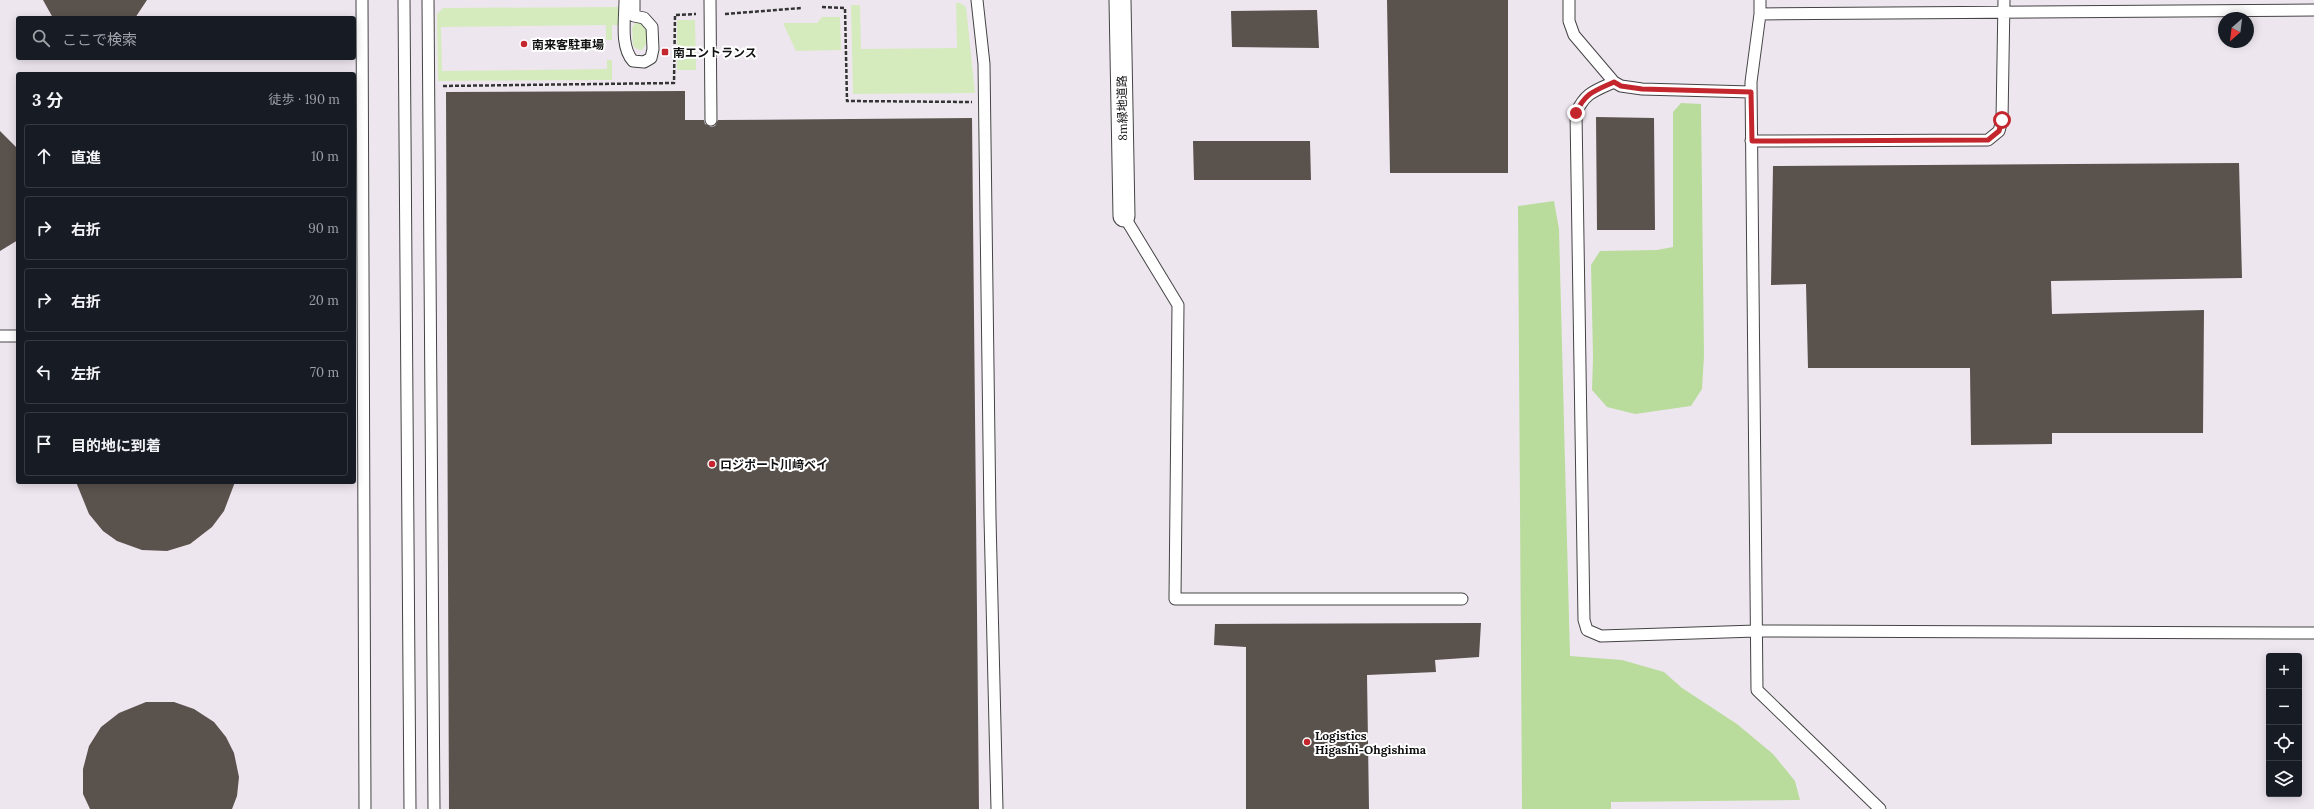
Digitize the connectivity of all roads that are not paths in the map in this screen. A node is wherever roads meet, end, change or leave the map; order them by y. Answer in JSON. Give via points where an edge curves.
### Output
{"nodes":[{"id":1,"x":362,"y":0,"type":"edge"},
{"id":2,"x":404,"y":0,"type":"edge"},
{"id":3,"x":428,"y":0,"type":"edge"},
{"id":4,"x":625,"y":0,"type":"edge"},
{"id":5,"x":634,"y":0,"type":"edge"},
{"id":6,"x":710,"y":0,"type":"edge"},
{"id":7,"x":977,"y":0,"type":"edge"},
{"id":8,"x":1120,"y":0,"type":"edge"},
{"id":9,"x":1569,"y":0,"type":"edge"},
{"id":10,"x":1760,"y":0,"type":"edge"},
{"id":11,"x":2004,"y":0,"type":"edge"},
{"id":12,"x":2314,"y":10,"type":"edge"},
{"id":13,"x":2004,"y":12,"type":"junction"},
{"id":14,"x":1760,"y":14,"type":"junction"},
{"id":15,"x":1614,"y":82,"type":"junction"},
{"id":16,"x":1751,"y":92,"type":"junction"},
{"id":17,"x":711,"y":120,"type":"dead end"},
{"id":18,"x":1752,"y":141,"type":"junction"},
{"id":19,"x":1124,"y":216,"type":"joint"},
{"id":20,"x":359,"y":332,"type":"edge"},
{"id":21,"x":0,"y":336,"type":"edge"},
{"id":22,"x":16,"y":336,"type":"edge"},
{"id":23,"x":1462,"y":599,"type":"dead end"},
{"id":24,"x":1756,"y":631,"type":"junction"},
{"id":25,"x":2314,"y":633,"type":"edge"},
{"id":26,"x":365,"y":809,"type":"edge"},
{"id":27,"x":410,"y":809,"type":"edge"},
{"id":28,"x":434,"y":809,"type":"edge"},
{"id":29,"x":997,"y":809,"type":"edge"},
{"id":30,"x":1880,"y":809,"type":"edge"}],
"edges":[{"from":1,"to":20,"type":"lane"},
{"from":2,"to":27,"type":"lane"},
{"from":3,"to":28,"type":"lane"},
{"from":4,"to":5,"type":"lane","via":[[628,56],[633,61],[644,62],[651,58],[652,27],[644,18],[634,16]]},
{"from":6,"to":17,"type":"lane"},
{"from":7,"to":29,"type":"lane","via":[[984,64],[990,526]]},
{"from":8,"to":19,"type":"street","name":"8m緑地道路"},
{"from":9,"to":15,"type":"lane","via":[[1569,21],[1574,35]]},
{"from":10,"to":14,"type":"lane"},
{"from":11,"to":13,"type":"lane"},
{"from":12,"to":13,"type":"lane"},
{"from":13,"to":14,"type":"lane"},
{"from":13,"to":18,"type":"lane","via":[[2002,120],[1999,131],[1988,140]]},
{"from":14,"to":16,"type":"lane"},
{"from":15,"to":16,"type":"lane","via":[[1621,86],[1642,89]]},
{"from":15,"to":24,"type":"lane","via":[[1588,94],[1576,113],[1584,620],[1587,630],[1601,636]]},
{"from":16,"to":18,"type":"lane"},
{"from":18,"to":24,"type":"lane"},
{"from":19,"to":23,"type":"lane","via":[[1178,305],[1175,600]]},
{"from":20,"to":26,"type":"lane"},
{"from":21,"to":22,"type":"lane"},
{"from":24,"to":25,"type":"lane"},
{"from":24,"to":30,"type":"lane","via":[[1757,690]]}]}
